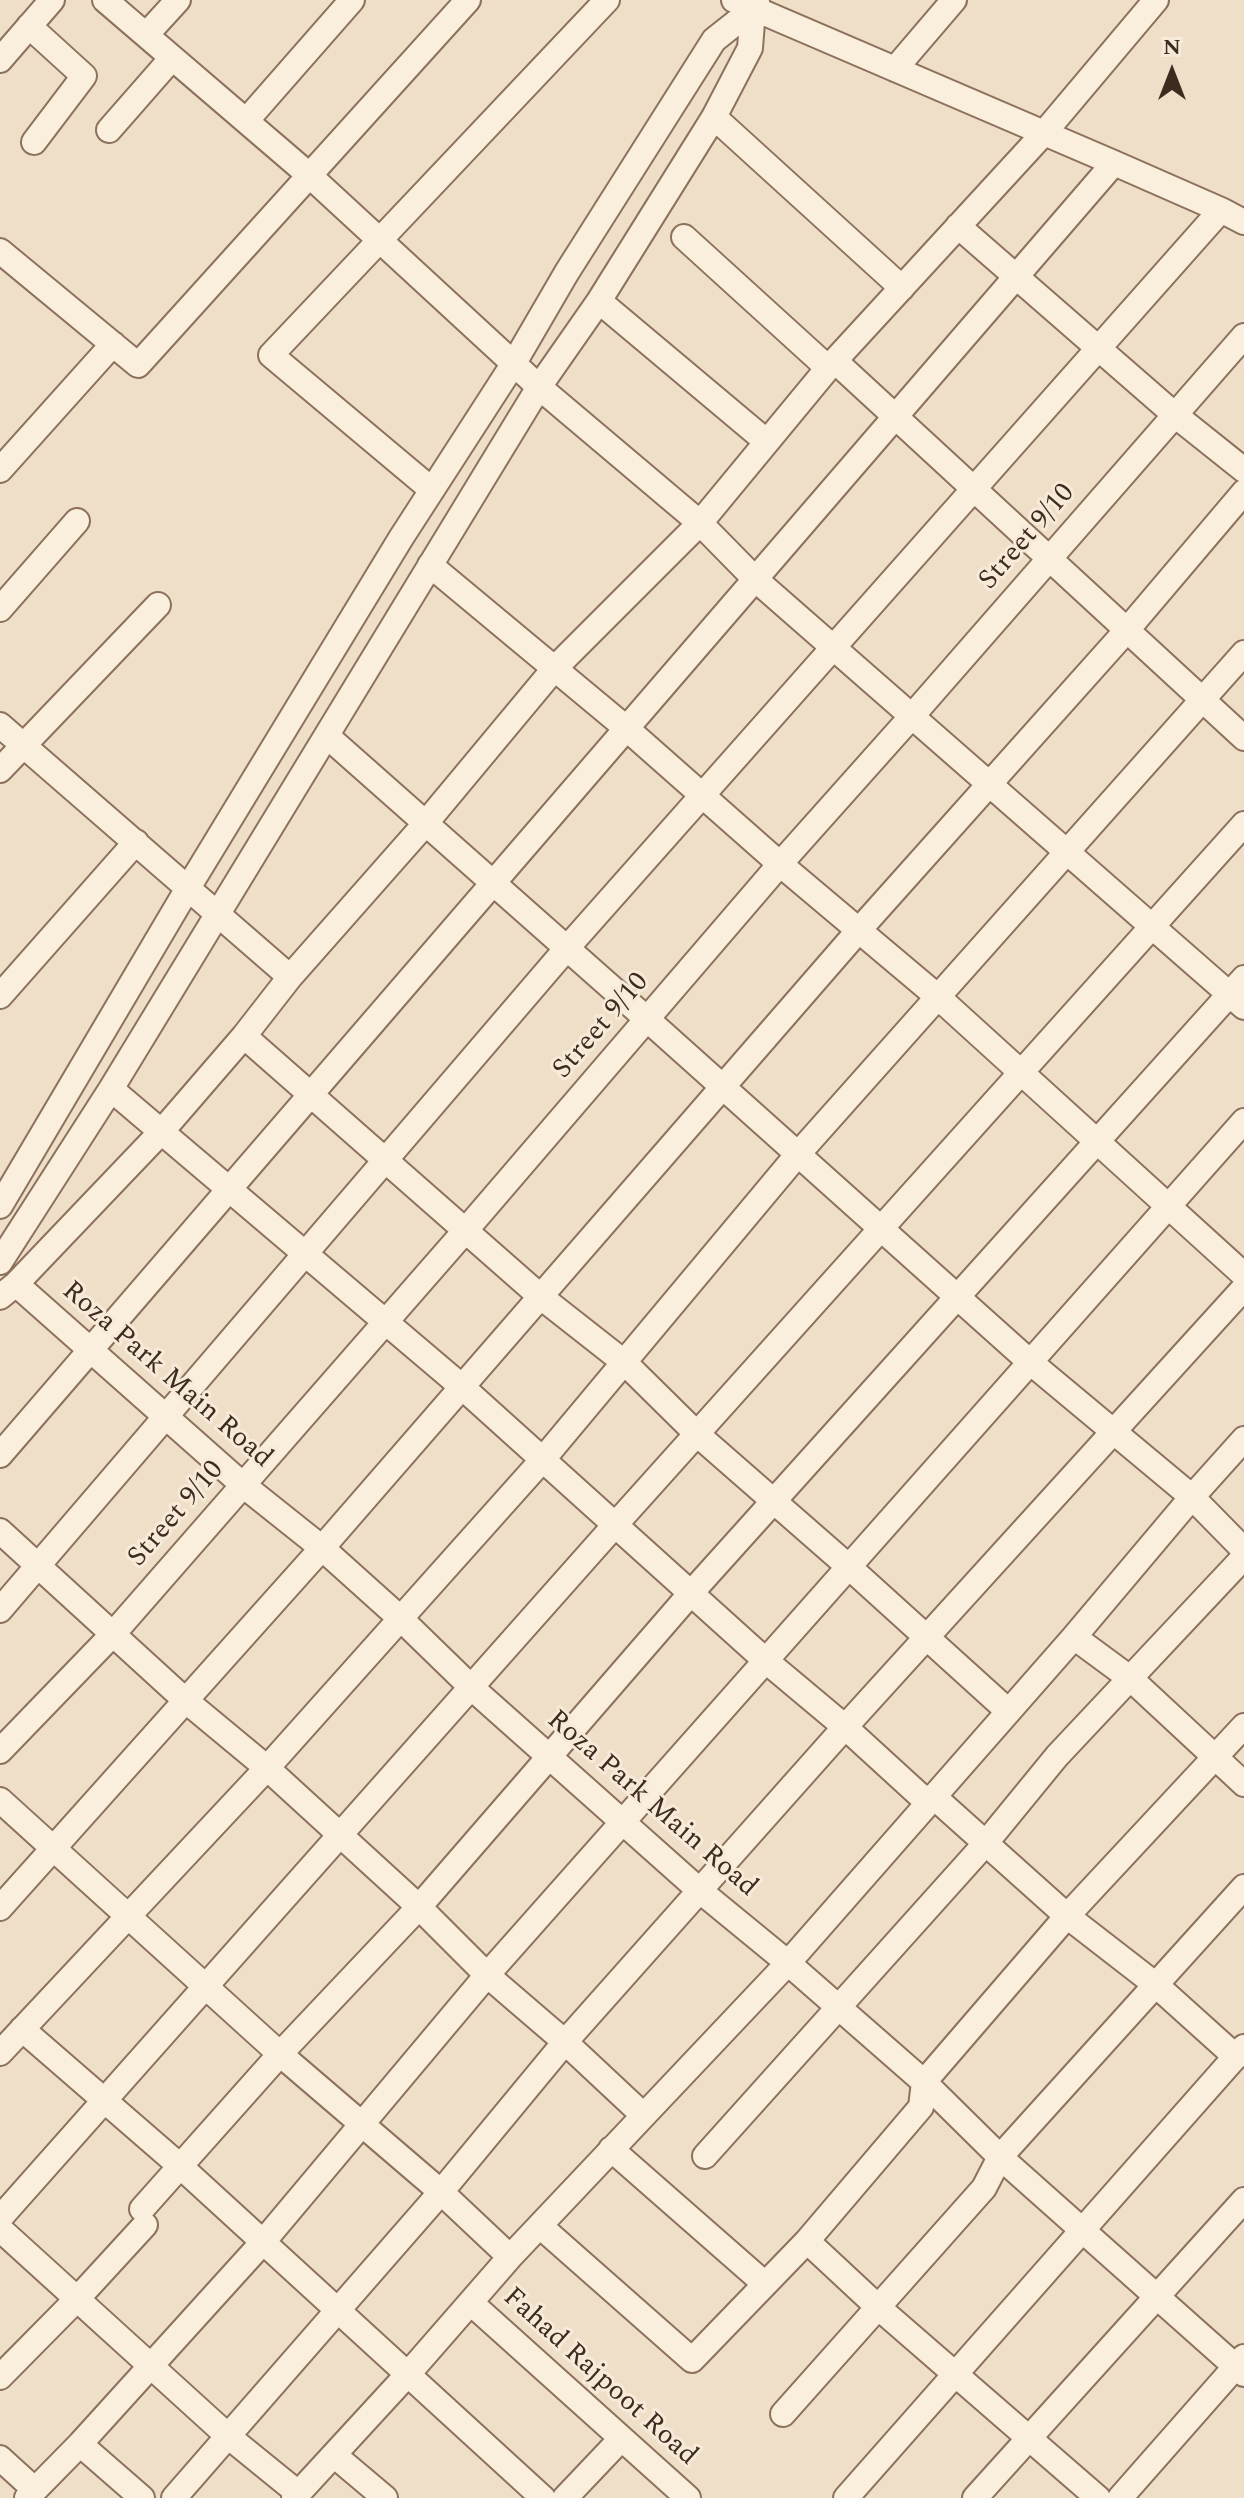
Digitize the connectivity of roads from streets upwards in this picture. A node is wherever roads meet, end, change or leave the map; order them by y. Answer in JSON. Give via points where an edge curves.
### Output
{"nodes":[{"id":1,"x":52,"y":0,"type":"edge"},
{"id":2,"x":105,"y":0,"type":"edge"},
{"id":3,"x":178,"y":0,"type":"edge"},
{"id":4,"x":352,"y":0,"type":"edge"},
{"id":5,"x":468,"y":0,"type":"edge"},
{"id":6,"x":607,"y":0,"type":"edge"},
{"id":7,"x":954,"y":0,"type":"edge"},
{"id":8,"x":748,"y":3,"type":"edge"},
{"id":9,"x":1148,"y":3,"type":"edge"},
{"id":10,"x":29,"y":26,"type":"junction"},
{"id":11,"x":146,"y":35,"type":"junction"},
{"id":12,"x":172,"y":58,"type":"junction"},
{"id":13,"x":0,"y":60,"type":"edge"},
{"id":14,"x":895,"y":69,"type":"junction"},
{"id":15,"x":714,"y":117,"type":"junction"},
{"id":16,"x":246,"y":121,"type":"junction"},
{"id":17,"x":109,"y":130,"type":"dead end"},
{"id":18,"x":1044,"y":133,"type":"junction"},
{"id":19,"x":34,"y":142,"type":"dead end"},
{"id":20,"x":1114,"y":163,"type":"junction"},
{"id":21,"x":309,"y":175,"type":"junction"},
{"id":22,"x":1221,"y":210,"type":"junction"},
{"id":23,"x":1244,"y":222,"type":"edge"},
{"id":24,"x":958,"y":226,"type":"junction"},
{"id":25,"x":684,"y":237,"type":"dead end"},
{"id":26,"x":380,"y":240,"type":"junction"},
{"id":27,"x":0,"y":251,"type":"edge"},
{"id":28,"x":1016,"y":276,"type":"junction"},
{"id":29,"x":902,"y":288,"type":"junction"},
{"id":30,"x":599,"y":301,"type":"junction"},
{"id":31,"x":1244,"y":336,"type":"edge"},
{"id":32,"x":113,"y":344,"type":"junction"},
{"id":33,"x":1099,"y":348,"type":"junction"},
{"id":34,"x":514,"y":363,"type":"junction"},
{"id":35,"x":831,"y":364,"type":"junction"},
{"id":36,"x":539,"y":387,"type":"junction"},
{"id":37,"x":1175,"y":415,"type":"junction"},
{"id":38,"x":895,"y":416,"type":"junction"},
{"id":39,"x":767,"y":442,"type":"junction"},
{"id":40,"x":0,"y":470,"type":"edge"},
{"id":41,"x":1244,"y":470,"type":"edge"},
{"id":42,"x":974,"y":489,"type":"junction"},
{"id":43,"x":432,"y":490,"type":"junction"},
{"id":44,"x":1244,"y":492,"type":"edge"},
{"id":45,"x":77,"y":521,"type":"dead end"},
{"id":46,"x":700,"y":523,"type":"junction"},
{"id":47,"x":1050,"y":559,"type":"junction"},
{"id":48,"x":430,"y":565,"type":"junction"},
{"id":49,"x":755,"y":579,"type":"junction"},
{"id":50,"x":158,"y":605,"type":"dead end"},
{"id":51,"x":0,"y":609,"type":"edge"},
{"id":52,"x":1127,"y":630,"type":"junction"},
{"id":53,"x":833,"y":647,"type":"junction"},
{"id":54,"x":1244,"y":653,"type":"edge"},
{"id":55,"x":554,"y":669,"type":"junction"},
{"id":56,"x":1202,"y":700,"type":"junction"},
{"id":57,"x":912,"y":716,"type":"junction"},
{"id":58,"x":0,"y":725,"type":"edge"},
{"id":59,"x":626,"y":728,"type":"junction"},
{"id":60,"x":327,"y":736,"type":"junction"},
{"id":61,"x":1244,"y":738,"type":"edge"},
{"id":62,"x":23,"y":745,"type":"junction"},
{"id":63,"x":0,"y":770,"type":"edge"},
{"id":64,"x":991,"y":785,"type":"junction"},
{"id":65,"x":703,"y":794,"type":"junction"},
{"id":66,"x":425,"y":824,"type":"junction"},
{"id":67,"x":1244,"y":824,"type":"edge"},
{"id":68,"x":136,"y":842,"type":"junction"},
{"id":69,"x":1067,"y":852,"type":"junction"},
{"id":70,"x":780,"y":864,"type":"junction"},
{"id":71,"x":494,"y":884,"type":"junction"},
{"id":72,"x":188,"y":888,"type":"junction"},
{"id":73,"x":218,"y":913,"type":"junction"},
{"id":74,"x":1152,"y":927,"type":"junction"},
{"id":75,"x":859,"y":930,"type":"junction"},
{"id":76,"x":567,"y":948,"type":"junction"},
{"id":77,"x":290,"y":977,"type":"junction"},
{"id":78,"x":1239,"y":993,"type":"edge"},
{"id":79,"x":0,"y":996,"type":"edge"},
{"id":80,"x":938,"y":997,"type":"junction"},
{"id":81,"x":648,"y":1020,"type":"junction"},
{"id":82,"x":244,"y":1036,"type":"junction"},
{"id":83,"x":1022,"y":1073,"type":"junction"},
{"id":84,"x":724,"y":1088,"type":"junction"},
{"id":85,"x":111,"y":1089,"type":"junction"},
{"id":86,"x":310,"y":1096,"type":"junction"},
{"id":87,"x":1244,"y":1121,"type":"edge"},
{"id":88,"x":162,"y":1131,"type":"junction"},
{"id":89,"x":1098,"y":1141,"type":"junction"},
{"id":90,"x":798,"y":1154,"type":"junction"},
{"id":91,"x":385,"y":1161,"type":"junction"},
{"id":92,"x":229,"y":1189,"type":"junction"},
{"id":93,"x":2,"y":1197,"type":"edge"},
{"id":94,"x":1169,"y":1206,"type":"junction"},
{"id":95,"x":882,"y":1229,"type":"junction"},
{"id":96,"x":465,"y":1231,"type":"junction"},
{"id":97,"x":305,"y":1253,"type":"junction"},
{"id":98,"x":0,"y":1262,"type":"edge"},
{"id":99,"x":1244,"y":1275,"type":"edge"},
{"id":100,"x":1244,"y":1288,"type":"edge"},
{"id":101,"x":8,"y":1291,"type":"edge"},
{"id":102,"x":541,"y":1297,"type":"junction"},
{"id":103,"x":958,"y":1297,"type":"junction"},
{"id":104,"x":385,"y":1322,"type":"junction"},
{"id":105,"x":91,"y":1349,"type":"junction"},
{"id":106,"x":1030,"y":1362,"type":"junction"},
{"id":107,"x":625,"y":1363,"type":"junction"},
{"id":108,"x":461,"y":1386,"type":"junction"},
{"id":109,"x":166,"y":1416,"type":"junction"},
{"id":110,"x":1114,"y":1431,"type":"junction"},
{"id":111,"x":698,"y":1435,"type":"junction"},
{"id":112,"x":1244,"y":1439,"type":"edge"},
{"id":113,"x":0,"y":1455,"type":"edge"},
{"id":114,"x":544,"y":1458,"type":"junction"},
{"id":115,"x":243,"y":1485,"type":"junction"},
{"id":116,"x":1192,"y":1497,"type":"junction"},
{"id":117,"x":775,"y":1502,"type":"junction"},
{"id":118,"x":615,"y":1525,"type":"junction"},
{"id":119,"x":0,"y":1531,"type":"edge"},
{"id":120,"x":322,"y":1548,"type":"junction"},
{"id":121,"x":1244,"y":1550,"type":"edge"},
{"id":122,"x":1244,"y":1557,"type":"edge"},
{"id":123,"x":38,"y":1566,"type":"junction"},
{"id":124,"x":849,"y":1567,"type":"junction"},
{"id":125,"x":691,"y":1593,"type":"junction"},
{"id":126,"x":0,"y":1610,"type":"edge"},
{"id":127,"x":401,"y":1619,"type":"junction"},
{"id":128,"x":113,"y":1634,"type":"junction"},
{"id":129,"x":1074,"y":1637,"type":"junction"},
{"id":130,"x":926,"y":1638,"type":"junction"},
{"id":131,"x":765,"y":1660,"type":"junction"},
{"id":132,"x":1131,"y":1679,"type":"junction"},
{"id":133,"x":472,"y":1688,"type":"junction"},
{"id":134,"x":185,"y":1700,"type":"junction"},
{"id":135,"x":1008,"y":1711,"type":"junction"},
{"id":136,"x":1244,"y":1726,"type":"edge"},
{"id":137,"x":845,"y":1727,"type":"junction"},
{"id":138,"x":0,"y":1751,"type":"edge"},
{"id":139,"x":548,"y":1755,"type":"junction"},
{"id":140,"x":1213,"y":1757,"type":"junction"},
{"id":141,"x":267,"y":1768,"type":"junction"},
{"id":142,"x":1244,"y":1784,"type":"edge"},
{"id":143,"x":930,"y":1799,"type":"junction"},
{"id":144,"x":0,"y":1800,"type":"edge"},
{"id":145,"x":623,"y":1822,"type":"junction"},
{"id":146,"x":340,"y":1836,"type":"junction"},
{"id":147,"x":985,"y":1844,"type":"junction"},
{"id":148,"x":53,"y":1849,"type":"junction"},
{"id":149,"x":1244,"y":1887,"type":"edge"},
{"id":150,"x":699,"y":1890,"type":"junction"},
{"id":151,"x":419,"y":1907,"type":"junction"},
{"id":152,"x":0,"y":1908,"type":"edge"},
{"id":153,"x":128,"y":1915,"type":"junction"},
{"id":154,"x":1067,"y":1916,"type":"junction"},
{"id":155,"x":788,"y":1963,"type":"junction"},
{"id":156,"x":487,"y":1975,"type":"junction"},
{"id":157,"x":1156,"y":1985,"type":"junction"},
{"id":158,"x":205,"y":1987,"type":"junction"},
{"id":159,"x":838,"y":2009,"type":"junction"},
{"id":160,"x":22,"y":2029,"type":"junction"},
{"id":161,"x":565,"y":2042,"type":"junction"},
{"id":162,"x":1240,"y":2052,"type":"edge"},
{"id":163,"x":0,"y":2053,"type":"edge"},
{"id":164,"x":280,"y":2054,"type":"junction"},
{"id":165,"x":924,"y":2082,"type":"junction"},
{"id":166,"x":104,"y":2101,"type":"junction"},
{"id":167,"x":642,"y":2114,"type":"junction"},
{"id":168,"x":363,"y":2125,"type":"junction"},
{"id":169,"x":611,"y":2149,"type":"junction"},
{"id":170,"x":705,"y":2156,"type":"dead end"},
{"id":171,"x":1000,"y":2157,"type":"junction"},
{"id":172,"x":180,"y":2166,"type":"junction"},
{"id":173,"x":441,"y":2192,"type":"junction"},
{"id":174,"x":1244,"y":2200,"type":"edge"},
{"id":175,"x":0,"y":2218,"type":"edge"},
{"id":176,"x":540,"y":2226,"type":"junction"},
{"id":177,"x":0,"y":2229,"type":"edge"},
{"id":178,"x":1082,"y":2230,"type":"junction"},
{"id":179,"x":807,"y":2241,"type":"junction"},
{"id":180,"x":263,"y":2242,"type":"junction"},
{"id":181,"x":510,"y":2257,"type":"junction"},
{"id":182,"x":765,"y":2284,"type":"junction"},
{"id":183,"x":1157,"y":2297,"type":"junction"},
{"id":184,"x":78,"y":2298,"type":"junction"},
{"id":185,"x":471,"y":2303,"type":"junction"},
{"id":186,"x":879,"y":2308,"type":"junction"},
{"id":187,"x":338,"y":2311,"type":"junction"},
{"id":188,"x":151,"y":2366,"type":"junction"},
{"id":189,"x":1241,"y":2366,"type":"edge"},
{"id":190,"x":408,"y":2374,"type":"junction"},
{"id":191,"x":955,"y":2374,"type":"junction"},
{"id":192,"x":0,"y":2377,"type":"edge"},
{"id":193,"x":783,"y":2414,"type":"dead end"},
{"id":194,"x":229,"y":2437,"type":"junction"},
{"id":195,"x":1029,"y":2438,"type":"junction"},
{"id":196,"x":621,"y":2439,"type":"junction"},
{"id":197,"x":80,"y":2444,"type":"junction"},
{"id":198,"x":334,"y":2455,"type":"junction"},
{"id":199,"x":0,"y":2458,"type":"edge"},
{"id":200,"x":30,"y":2494,"type":"edge"},
{"id":201,"x":296,"y":2496,"type":"edge"},
{"id":202,"x":142,"y":2498,"type":"edge"},
{"id":203,"x":174,"y":2498,"type":"edge"},
{"id":204,"x":385,"y":2498,"type":"edge"},
{"id":205,"x":543,"y":2498,"type":"edge"},
{"id":206,"x":565,"y":2498,"type":"edge"},
{"id":207,"x":688,"y":2498,"type":"edge"},
{"id":208,"x":846,"y":2498,"type":"edge"},
{"id":209,"x":975,"y":2498,"type":"edge"},
{"id":210,"x":1098,"y":2498,"type":"edge"},
{"id":211,"x":1120,"y":2498,"type":"edge"}],
"edges":[{"from":1,"to":10,"type":"street"},
{"from":2,"to":11,"type":"street"},
{"from":3,"to":11,"type":"street"},
{"from":4,"to":16,"type":"street"},
{"from":5,"to":21,"type":"street"},
{"from":6,"to":26,"type":"street"},
{"from":7,"to":14,"type":"street"},
{"from":8,"to":14,"type":"street"},
{"from":8,"to":15,"type":"street","via":[[750,48]]},
{"from":8,"to":34,"type":"street","via":[[714,40]]},
{"from":9,"to":18,"type":"street"},
{"from":10,"to":13,"type":"street"},
{"from":10,"to":19,"type":"street","via":[[84,76]]},
{"from":11,"to":12,"type":"street"},
{"from":12,"to":16,"type":"street"},
{"from":12,"to":17,"type":"street"},
{"from":14,"to":18,"type":"street"},
{"from":15,"to":29,"type":"street"},
{"from":15,"to":30,"type":"street"},
{"from":16,"to":21,"type":"street"},
{"from":18,"to":20,"type":"street"},
{"from":18,"to":24,"type":"street"},
{"from":20,"to":22,"type":"street"},
{"from":20,"to":28,"type":"street"},
{"from":21,"to":26,"type":"street"},
{"from":21,"to":32,"type":"street","via":[[138,365]]},
{"from":22,"to":23,"type":"street"},
{"from":22,"to":33,"type":"street"},
{"from":24,"to":28,"type":"street"},
{"from":24,"to":29,"type":"street"},
{"from":25,"to":35,"type":"street"},
{"from":26,"to":34,"type":"street"},
{"from":26,"to":43,"type":"street","via":[[271,355]]},
{"from":27,"to":32,"type":"street"},
{"from":28,"to":33,"type":"street"},
{"from":28,"to":38,"type":"street"},
{"from":29,"to":35,"type":"street"},
{"from":30,"to":36,"type":"street"},
{"from":30,"to":39,"type":"street"},
{"from":31,"to":37,"type":"street","name":"Street 9/10"},
{"from":32,"to":40,"type":"street"},
{"from":33,"to":37,"type":"street"},
{"from":33,"to":42,"type":"street"},
{"from":34,"to":36,"type":"street"},
{"from":34,"to":43,"type":"street"},
{"from":35,"to":38,"type":"street"},
{"from":35,"to":39,"type":"street"},
{"from":36,"to":46,"type":"street"},
{"from":36,"to":48,"type":"street"},
{"from":37,"to":41,"type":"street"},
{"from":37,"to":47,"type":"street","name":"Street 9/10"},
{"from":38,"to":42,"type":"street"},
{"from":38,"to":49,"type":"street"},
{"from":39,"to":46,"type":"street"},
{"from":42,"to":47,"type":"street"},
{"from":42,"to":53,"type":"street"},
{"from":43,"to":72,"type":"street"},
{"from":44,"to":52,"type":"street"},
{"from":45,"to":51,"type":"street"},
{"from":46,"to":49,"type":"street"},
{"from":46,"to":55,"type":"street"},
{"from":47,"to":52,"type":"street"},
{"from":47,"to":57,"type":"street","name":"Street 9/10"},
{"from":48,"to":55,"type":"street"},
{"from":48,"to":60,"type":"street"},
{"from":49,"to":53,"type":"street"},
{"from":49,"to":59,"type":"street"},
{"from":50,"to":62,"type":"street"},
{"from":52,"to":56,"type":"street"},
{"from":52,"to":64,"type":"street"},
{"from":53,"to":57,"type":"street"},
{"from":53,"to":65,"type":"street"},
{"from":54,"to":56,"type":"street"},
{"from":55,"to":59,"type":"street"},
{"from":55,"to":66,"type":"street"},
{"from":56,"to":61,"type":"street"},
{"from":56,"to":69,"type":"street"},
{"from":57,"to":64,"type":"street"},
{"from":57,"to":70,"type":"street","name":"Street 9/10"},
{"from":58,"to":62,"type":"street"},
{"from":59,"to":65,"type":"street"},
{"from":59,"to":71,"type":"street"},
{"from":60,"to":66,"type":"street"},
{"from":60,"to":73,"type":"street"},
{"from":62,"to":63,"type":"street"},
{"from":62,"to":68,"type":"street"},
{"from":64,"to":69,"type":"street"},
{"from":64,"to":75,"type":"street"},
{"from":65,"to":70,"type":"street"},
{"from":65,"to":76,"type":"street"},
{"from":66,"to":71,"type":"street"},
{"from":66,"to":77,"type":"street"},
{"from":67,"to":74,"type":"street"},
{"from":68,"to":72,"type":"street"},
{"from":68,"to":79,"type":"street"},
{"from":69,"to":74,"type":"street"},
{"from":69,"to":80,"type":"street"},
{"from":70,"to":75,"type":"street"},
{"from":70,"to":81,"type":"street","name":"Street 9/10"},
{"from":71,"to":76,"type":"street"},
{"from":71,"to":86,"type":"street"},
{"from":72,"to":73,"type":"street"},
{"from":72,"to":93,"type":"street"},
{"from":73,"to":77,"type":"street"},
{"from":73,"to":85,"type":"street"},
{"from":74,"to":78,"type":"street"},
{"from":74,"to":83,"type":"street"},
{"from":75,"to":80,"type":"street"},
{"from":75,"to":84,"type":"street"},
{"from":76,"to":81,"type":"street"},
{"from":76,"to":91,"type":"street"},
{"from":77,"to":82,"type":"street"},
{"from":78,"to":89,"type":"street"},
{"from":80,"to":83,"type":"street"},
{"from":80,"to":90,"type":"street"},
{"from":81,"to":84,"type":"street"},
{"from":81,"to":96,"type":"street","name":"Street 9/10"},
{"from":82,"to":86,"type":"street"},
{"from":82,"to":88,"type":"street"},
{"from":83,"to":89,"type":"street"},
{"from":83,"to":95,"type":"street"},
{"from":84,"to":90,"type":"street"},
{"from":84,"to":102,"type":"street"},
{"from":85,"to":88,"type":"street"},
{"from":85,"to":98,"type":"street"},
{"from":86,"to":91,"type":"street"},
{"from":86,"to":92,"type":"street"},
{"from":87,"to":94,"type":"street"},
{"from":88,"to":92,"type":"street"},
{"from":88,"to":101,"type":"street"},
{"from":89,"to":94,"type":"street"},
{"from":89,"to":103,"type":"street"},
{"from":90,"to":95,"type":"street"},
{"from":90,"to":107,"type":"street"},
{"from":91,"to":96,"type":"street"},
{"from":91,"to":97,"type":"street"},
{"from":92,"to":97,"type":"street"},
{"from":92,"to":105,"type":"street"},
{"from":94,"to":99,"type":"street"},
{"from":94,"to":106,"type":"street"},
{"from":95,"to":103,"type":"street"},
{"from":95,"to":111,"type":"street"},
{"from":96,"to":102,"type":"street"},
{"from":96,"to":104,"type":"street","name":"Street 9/10"},
{"from":97,"to":104,"type":"street"},
{"from":97,"to":109,"type":"street"},
{"from":100,"to":110,"type":"street"},
{"from":101,"to":105,"type":"street","name":"Roza Park Main Road"},
{"from":102,"to":107,"type":"street"},
{"from":102,"to":108,"type":"street"},
{"from":103,"to":106,"type":"street"},
{"from":103,"to":117,"type":"street"},
{"from":104,"to":108,"type":"street"},
{"from":104,"to":115,"type":"street","name":"Street 9/10"},
{"from":105,"to":109,"type":"street","name":"Roza Park Main Road"},
{"from":105,"to":113,"type":"street"},
{"from":106,"to":110,"type":"street"},
{"from":106,"to":124,"type":"street"},
{"from":107,"to":111,"type":"street"},
{"from":107,"to":114,"type":"street"},
{"from":108,"to":114,"type":"street"},
{"from":108,"to":120,"type":"street"},
{"from":109,"to":115,"type":"street","name":"Roza Park Main Road"},
{"from":109,"to":123,"type":"street"},
{"from":110,"to":116,"type":"street"},
{"from":110,"to":130,"type":"street"},
{"from":111,"to":117,"type":"street"},
{"from":111,"to":118,"type":"street"},
{"from":112,"to":116,"type":"street"},
{"from":114,"to":118,"type":"street"},
{"from":114,"to":127,"type":"street"},
{"from":115,"to":120,"type":"street","name":"Roza Park Main Road"},
{"from":115,"to":128,"type":"street","name":"Street 9/10"},
{"from":116,"to":121,"type":"street"},
{"from":116,"to":129,"type":"street"},
{"from":117,"to":124,"type":"street"},
{"from":117,"to":125,"type":"street"},
{"from":118,"to":125,"type":"street"},
{"from":118,"to":133,"type":"street"},
{"from":119,"to":123,"type":"street"},
{"from":120,"to":127,"type":"street","name":"Roza Park Main Road"},
{"from":120,"to":134,"type":"street"},
{"from":122,"to":132,"type":"street"},
{"from":123,"to":126,"type":"street"},
{"from":123,"to":128,"type":"street"},
{"from":124,"to":130,"type":"street"},
{"from":124,"to":131,"type":"street"},
{"from":125,"to":131,"type":"street"},
{"from":125,"to":139,"type":"street"},
{"from":127,"to":133,"type":"street","name":"Roza Park Main Road"},
{"from":127,"to":141,"type":"street"},
{"from":128,"to":134,"type":"street"},
{"from":128,"to":138,"type":"street","name":"Street 9/10"},
{"from":129,"to":132,"type":"street"},
{"from":129,"to":135,"type":"street"},
{"from":130,"to":135,"type":"street"},
{"from":130,"to":137,"type":"street"},
{"from":131,"to":137,"type":"street"},
{"from":131,"to":145,"type":"street"},
{"from":132,"to":140,"type":"street"},
{"from":132,"to":147,"type":"street","via":[[1057,1756]]},
{"from":133,"to":139,"type":"street","name":"Roza Park Main Road"},
{"from":133,"to":146,"type":"street"},
{"from":134,"to":141,"type":"street"},
{"from":134,"to":148,"type":"street"},
{"from":135,"to":143,"type":"street"},
{"from":136,"to":140,"type":"street"},
{"from":137,"to":143,"type":"street"},
{"from":137,"to":150,"type":"street"},
{"from":139,"to":145,"type":"street","name":"Roza Park Main Road"},
{"from":139,"to":151,"type":"street"},
{"from":140,"to":142,"type":"street"},
{"from":140,"to":154,"type":"street"},
{"from":141,"to":146,"type":"street"},
{"from":141,"to":153,"type":"street"},
{"from":143,"to":147,"type":"street"},
{"from":143,"to":155,"type":"street"},
{"from":144,"to":148,"type":"street"},
{"from":145,"to":150,"type":"street","name":"Roza Park Main Road"},
{"from":145,"to":156,"type":"street"},
{"from":146,"to":151,"type":"street"},
{"from":146,"to":158,"type":"street"},
{"from":147,"to":154,"type":"street"},
{"from":147,"to":159,"type":"street"},
{"from":148,"to":152,"type":"street"},
{"from":148,"to":153,"type":"street"},
{"from":149,"to":157,"type":"street"},
{"from":150,"to":155,"type":"street","name":"Roza Park Main Road"},
{"from":150,"to":161,"type":"street"},
{"from":151,"to":156,"type":"street"},
{"from":151,"to":164,"type":"street"},
{"from":153,"to":158,"type":"street"},
{"from":153,"to":160,"type":"street"},
{"from":154,"to":157,"type":"street"},
{"from":154,"to":165,"type":"street"},
{"from":155,"to":159,"type":"street","name":"Roza Park Main Road"},
{"from":155,"to":167,"type":"street"},
{"from":156,"to":161,"type":"street"},
{"from":156,"to":168,"type":"street"},
{"from":157,"to":162,"type":"street"},
{"from":157,"to":171,"type":"street"},
{"from":158,"to":164,"type":"street"},
{"from":158,"to":166,"type":"street"},
{"from":159,"to":165,"type":"street","name":"Roza Park Main Road"},
{"from":159,"to":170,"type":"street"},
{"from":160,"to":163,"type":"street"},
{"from":160,"to":166,"type":"street"},
{"from":161,"to":167,"type":"street"},
{"from":161,"to":173,"type":"street"},
{"from":162,"to":178,"type":"street"},
{"from":164,"to":168,"type":"street"},
{"from":164,"to":172,"type":"street"},
{"from":165,"to":171,"type":"street","name":"Roza Park Main Road"},
{"from":165,"to":179,"type":"street","via":[[921,2107]]},
{"from":166,"to":172,"type":"street"},
{"from":166,"to":175,"type":"street"},
{"from":167,"to":169,"type":"street"},
{"from":168,"to":173,"type":"street"},
{"from":168,"to":180,"type":"street"},
{"from":169,"to":176,"type":"street"},
{"from":169,"to":182,"type":"street"},
{"from":171,"to":178,"type":"street","name":"Roza Park Main Road"},
{"from":171,"to":186,"type":"street","via":[[984,2188]]},
{"from":172,"to":180,"type":"street"},
{"from":172,"to":184,"type":"street"},
{"from":173,"to":181,"type":"street"},
{"from":173,"to":187,"type":"street"},
{"from":174,"to":183,"type":"street"},
{"from":176,"to":181,"type":"street"},
{"from":176,"to":182,"type":"street","via":[[692,2360]]},
{"from":177,"to":184,"type":"street"},
{"from":178,"to":183,"type":"street","name":"Roza Park Main Road"},
{"from":178,"to":191,"type":"street"},
{"from":179,"to":182,"type":"street"},
{"from":179,"to":186,"type":"street"},
{"from":180,"to":187,"type":"street"},
{"from":180,"to":188,"type":"street"},
{"from":181,"to":185,"type":"street"},
{"from":183,"to":189,"type":"street","name":"Roza Park Main Road"},
{"from":183,"to":195,"type":"street"},
{"from":184,"to":188,"type":"street"},
{"from":184,"to":192,"type":"street"},
{"from":185,"to":190,"type":"street"},
{"from":185,"to":196,"type":"street","name":"Fahad Rajpoot Road"},
{"from":186,"to":191,"type":"street"},
{"from":186,"to":193,"type":"street"},
{"from":187,"to":190,"type":"street"},
{"from":187,"to":194,"type":"street"},
{"from":188,"to":194,"type":"street"},
{"from":188,"to":197,"type":"street"},
{"from":189,"to":211,"type":"street"},
{"from":190,"to":198,"type":"street"},
{"from":190,"to":205,"type":"street"},
{"from":191,"to":195,"type":"street"},
{"from":191,"to":208,"type":"street"},
{"from":194,"to":201,"type":"street"},
{"from":194,"to":203,"type":"street"},
{"from":195,"to":209,"type":"street"},
{"from":195,"to":210,"type":"street"},
{"from":196,"to":206,"type":"street"},
{"from":196,"to":207,"type":"street","name":"Fahad Rajpoot Road"},
{"from":197,"to":200,"type":"street"},
{"from":197,"to":202,"type":"street"},
{"from":198,"to":201,"type":"street"},
{"from":198,"to":204,"type":"street"},
{"from":199,"to":200,"type":"street"}]}
